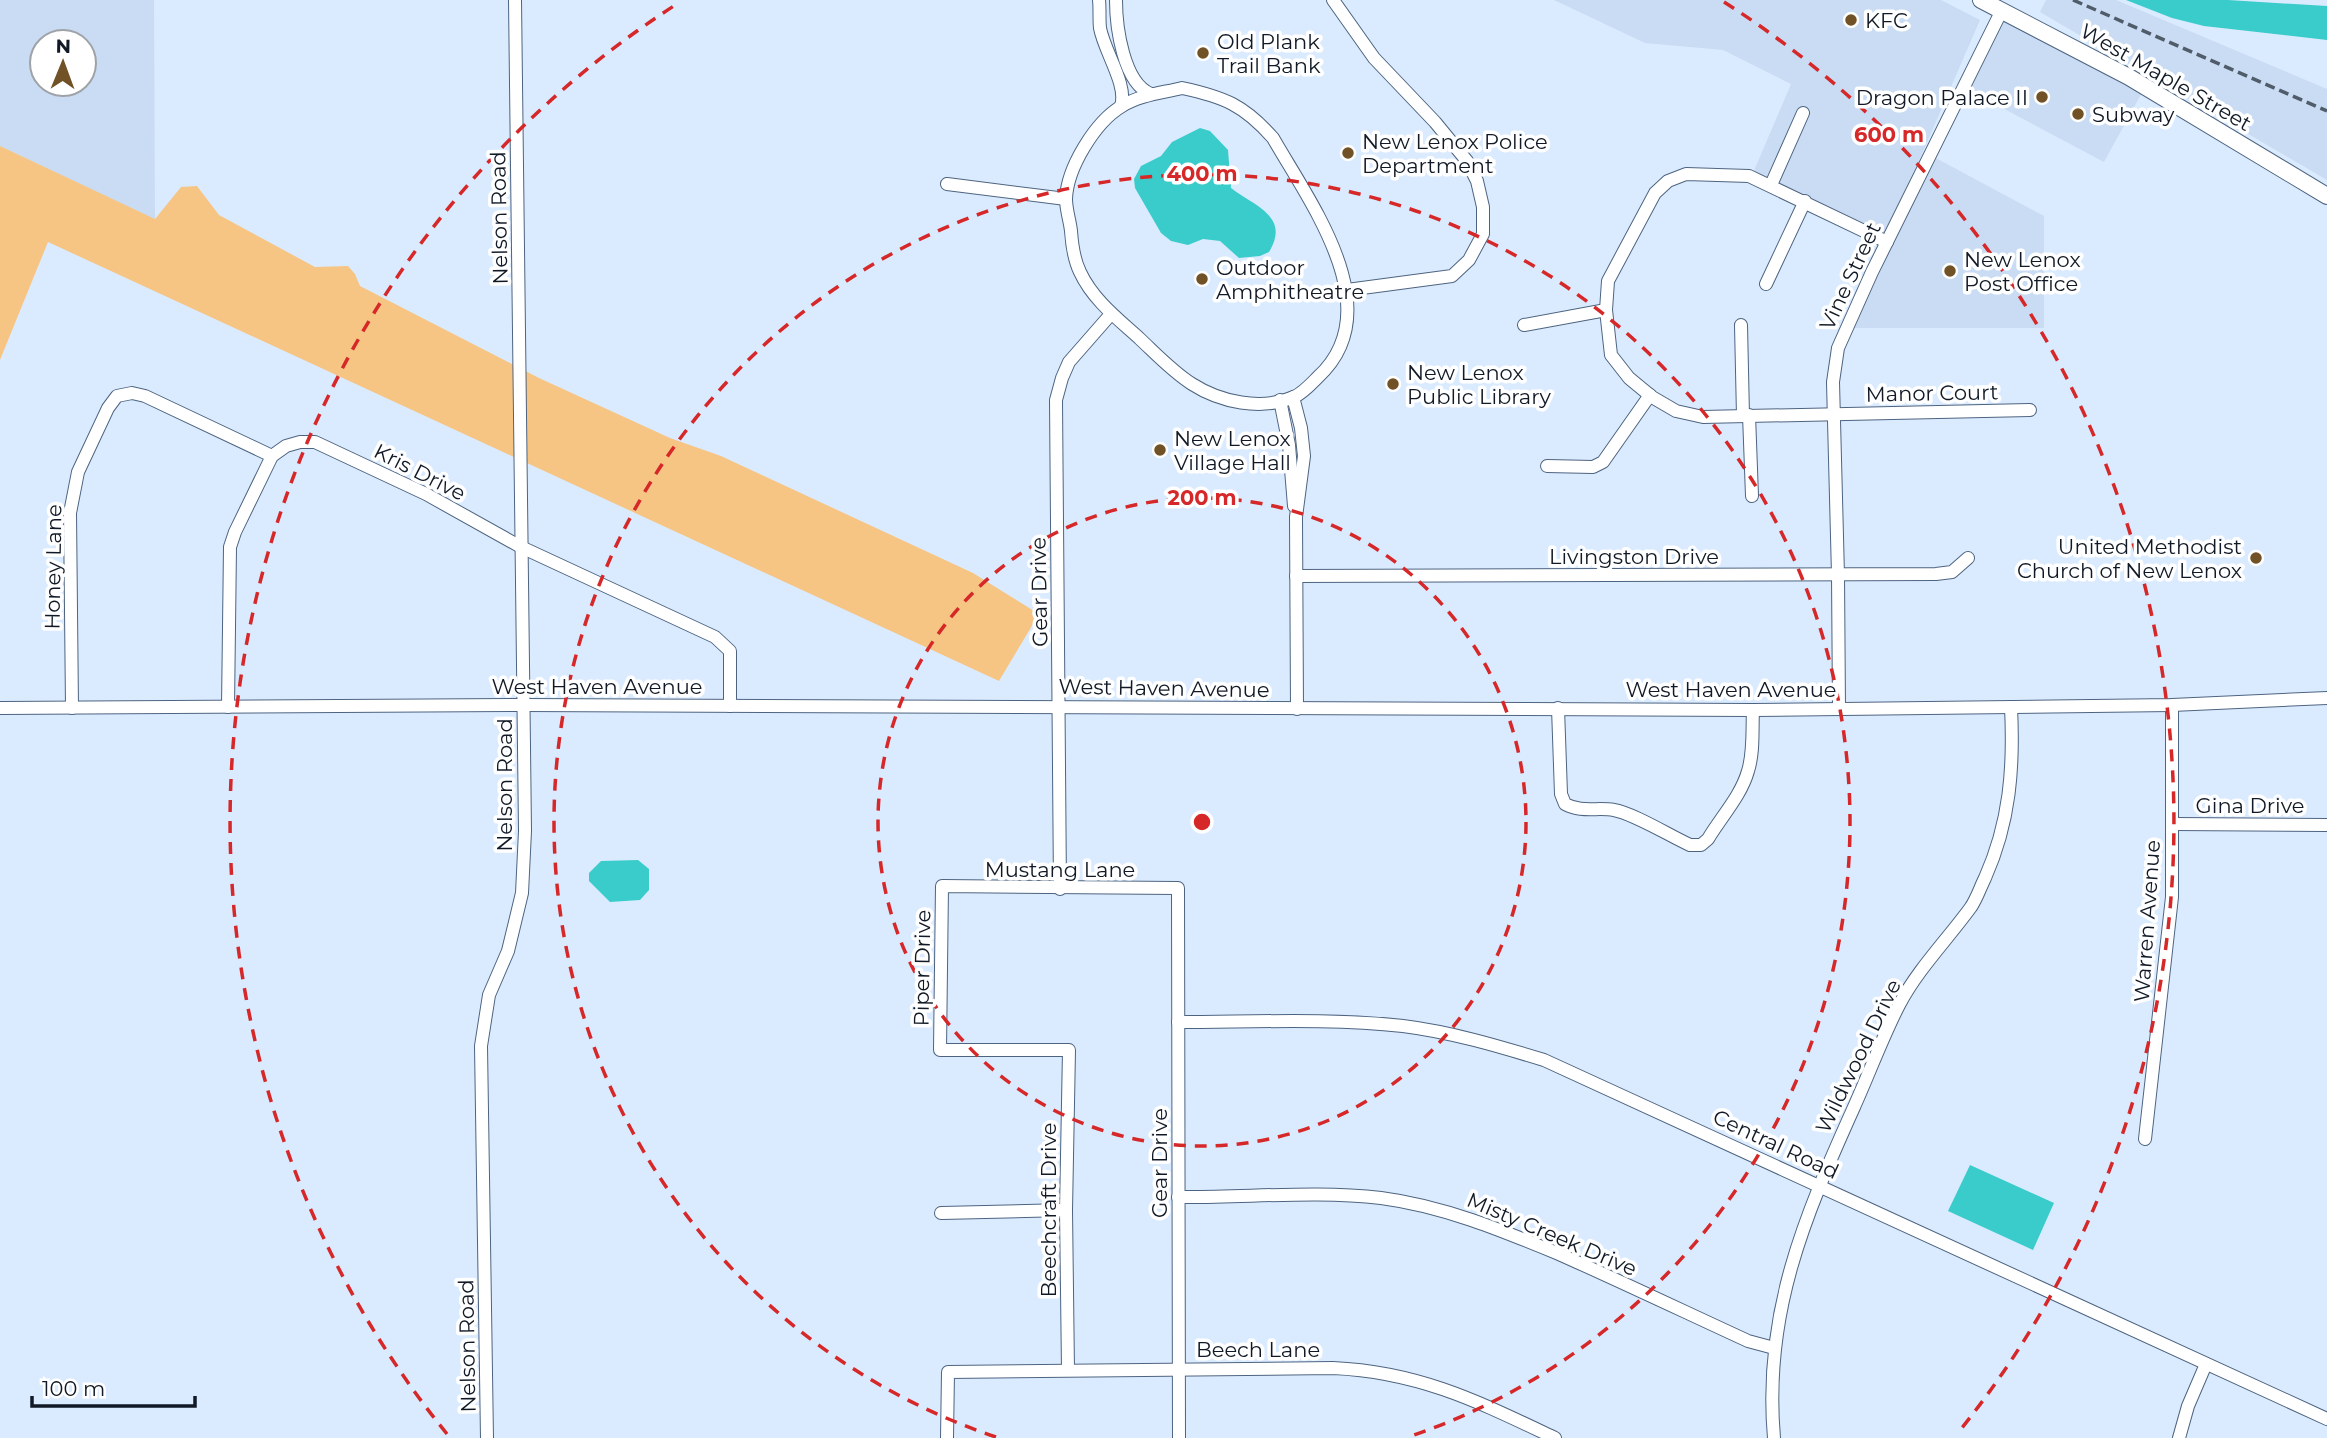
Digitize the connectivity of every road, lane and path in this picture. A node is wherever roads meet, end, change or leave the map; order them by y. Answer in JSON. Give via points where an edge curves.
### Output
{"nodes":[{"id":1,"x":516,"y":0,"type":"edge"},
{"id":2,"x":1100,"y":0,"type":"edge"},
{"id":3,"x":1116,"y":0,"type":"edge"},
{"id":4,"x":1333,"y":0,"type":"edge"},
{"id":5,"x":1981,"y":0,"type":"edge"},
{"id":6,"x":2002,"y":10,"type":"junction"},
{"id":7,"x":1151,"y":93,"type":"junction"},
{"id":8,"x":1121,"y":106,"type":"junction"},
{"id":9,"x":1803,"y":113,"type":"dead end"},
{"id":10,"x":947,"y":184,"type":"dead end"},
{"id":11,"x":1771,"y":185,"type":"junction"},
{"id":12,"x":2327,"y":196,"type":"edge"},
{"id":13,"x":1066,"y":199,"type":"junction"},
{"id":14,"x":1805,"y":201,"type":"junction"},
{"id":15,"x":1888,"y":242,"type":"junction"},
{"id":16,"x":1766,"y":284,"type":"dead end"},
{"id":17,"x":1348,"y":290,"type":"junction"},
{"id":18,"x":1605,"y":310,"type":"junction"},
{"id":19,"x":1111,"y":314,"type":"junction"},
{"id":20,"x":1524,"y":325,"type":"dead end"},
{"id":21,"x":1741,"y":325,"type":"dead end"},
{"id":22,"x":1650,"y":395,"type":"junction"},
{"id":23,"x":1293,"y":397,"type":"junction"},
{"id":24,"x":1280,"y":400,"type":"junction"},
{"id":25,"x":2030,"y":410,"type":"dead end"},
{"id":26,"x":1834,"y":415,"type":"junction"},
{"id":27,"x":1746,"y":416,"type":"junction"},
{"id":28,"x":272,"y":456,"type":"junction"},
{"id":29,"x":1547,"y":466,"type":"dead end"},
{"id":30,"x":1752,"y":496,"type":"dead end"},
{"id":31,"x":1296,"y":517,"type":"junction"},
{"id":32,"x":521,"y":547,"type":"junction"},
{"id":33,"x":1968,"y":558,"type":"dead end"},
{"id":34,"x":1838,"y":575,"type":"junction"},
{"id":35,"x":1296,"y":576,"type":"junction"},
{"id":36,"x":2327,"y":698,"type":"edge"},
{"id":37,"x":523,"y":705,"type":"junction"},
{"id":38,"x":2172,"y":705,"type":"junction"},
{"id":39,"x":730,"y":706,"type":"junction"},
{"id":40,"x":1059,"y":706,"type":"junction"},
{"id":41,"x":228,"y":707,"type":"junction"},
{"id":42,"x":2011,"y":707,"type":"junction"},
{"id":43,"x":0,"y":708,"type":"edge"},
{"id":44,"x":72,"y":708,"type":"junction"},
{"id":45,"x":1558,"y":708,"type":"junction"},
{"id":46,"x":1297,"y":709,"type":"junction"},
{"id":47,"x":1839,"y":709,"type":"junction"},
{"id":48,"x":1753,"y":710,"type":"junction"},
{"id":49,"x":2174,"y":824,"type":"junction"},
{"id":50,"x":2327,"y":824,"type":"edge"},
{"id":51,"x":942,"y":886,"type":"joint"},
{"id":52,"x":1178,"y":888,"type":"joint"},
{"id":53,"x":1060,"y":889,"type":"junction"},
{"id":54,"x":1178,"y":1022,"type":"junction"},
{"id":55,"x":1069,"y":1050,"type":"joint"},
{"id":56,"x":2145,"y":1139,"type":"dead end"},
{"id":57,"x":1819,"y":1185,"type":"junction"},
{"id":58,"x":1178,"y":1197,"type":"junction"},
{"id":59,"x":1066,"y":1210,"type":"junction"},
{"id":60,"x":941,"y":1213,"type":"dead end"},
{"id":61,"x":1774,"y":1348,"type":"junction"},
{"id":62,"x":2206,"y":1364,"type":"junction"},
{"id":63,"x":1178,"y":1369,"type":"junction"},
{"id":64,"x":1068,"y":1370,"type":"junction"},
{"id":65,"x":2327,"y":1419,"type":"edge"},
{"id":66,"x":487,"y":1438,"type":"edge"},
{"id":67,"x":947,"y":1438,"type":"edge"},
{"id":68,"x":1179,"y":1438,"type":"edge"},
{"id":69,"x":1555,"y":1438,"type":"edge"},
{"id":70,"x":1774,"y":1438,"type":"edge"},
{"id":71,"x":2179,"y":1438,"type":"edge"}],
"edges":[{"from":1,"to":32,"type":"street","name":"Nelson Road"},
{"from":2,"to":8,"type":"street","via":[[1100,27],[1120,82]]},
{"from":3,"to":7,"type":"street","via":[[1116,22],[1133,78]]},
{"from":4,"to":17,"type":"street","via":[[1374,58],[1467,161],[1483,207],[1483,234],[1469,260],[1452,276]]},
{"from":5,"to":6,"type":"main road","name":"West Maple Street"},
{"from":6,"to":12,"type":"main road","name":"West Maple Street","via":[[2129,77]]},
{"from":6,"to":15,"type":"street","name":"Vine Street"},
{"from":7,"to":8,"type":"street"},
{"from":7,"to":17,"type":"street","via":[[1182,88],[1212,94],[1238,105],[1261,125],[1273,138],[1329,238]]},
{"from":8,"to":13,"type":"street","via":[[1091,136],[1078,159]]},
{"from":9,"to":11,"type":"street"},
{"from":10,"to":13,"type":"street"},
{"from":11,"to":14,"type":"street"},
{"from":11,"to":18,"type":"street","name":"Manor Court","via":[[1734,174],[1686,174],[1668,181],[1655,193],[1608,281]]},
{"from":13,"to":19,"type":"street","via":[[1079,271]]},
{"from":14,"to":15,"type":"street"},
{"from":14,"to":16,"type":"street"},
{"from":15,"to":26,"type":"street","name":"Vine Street","via":[[1838,348]]},
{"from":17,"to":23,"type":"street","via":[[1348,323],[1340,348],[1328,368]]},
{"from":18,"to":20,"type":"street"},
{"from":18,"to":22,"type":"street","name":"Manor Court","via":[[1611,355]]},
{"from":19,"to":24,"type":"street","via":[[1206,392],[1236,403]]},
{"from":19,"to":40,"type":"street","name":"Gear Drive","via":[[1069,362],[1056,400]]},
{"from":21,"to":27,"type":"street"},
{"from":22,"to":27,"type":"street","name":"Manor Court","via":[[1676,411],[1703,417]]},
{"from":22,"to":29,"type":"street","via":[[1603,462],[1593,467]]},
{"from":23,"to":24,"type":"street"},
{"from":23,"to":31,"type":"street","via":[[1304,456]]},
{"from":24,"to":31,"type":"street"},
{"from":25,"to":26,"type":"street","name":"Manor Court"},
{"from":26,"to":27,"type":"street","name":"Manor Court"},
{"from":26,"to":34,"type":"street","name":"Vine Street"},
{"from":27,"to":30,"type":"street"},
{"from":28,"to":32,"type":"street","name":"Kris Drive","via":[[286,446],[315,442],[426,494]]},
{"from":28,"to":41,"type":"street","via":[[230,547]]},
{"from":28,"to":44,"type":"street","name":"Honey Lane","via":[[145,396],[117,396],[78,471],[70,513]]},
{"from":31,"to":35,"type":"street"},
{"from":32,"to":37,"type":"street","name":"Nelson Road"},
{"from":32,"to":39,"type":"street","name":"Kris Drive","via":[[715,637],[730,651]]},
{"from":33,"to":34,"type":"street","name":"Livingston Drive","via":[[1952,572]]},
{"from":34,"to":35,"type":"street","name":"Livingston Drive"},
{"from":34,"to":47,"type":"street","name":"Vine Street"},
{"from":35,"to":46,"type":"street"},
{"from":36,"to":38,"type":"street","name":"West Haven Avenue"},
{"from":37,"to":39,"type":"street","name":"West Haven Avenue"},
{"from":37,"to":41,"type":"street","name":"West Haven Avenue"},
{"from":37,"to":66,"type":"street","name":"Nelson Road","via":[[522,893],[508,951],[489,995],[481,1046]]},
{"from":38,"to":42,"type":"street","name":"West Haven Avenue"},
{"from":38,"to":49,"type":"street","name":"Warren Avenue"},
{"from":39,"to":40,"type":"street","name":"West Haven Avenue"},
{"from":40,"to":46,"type":"street","name":"West Haven Avenue"},
{"from":40,"to":53,"type":"street","name":"Gear Drive"},
{"from":41,"to":44,"type":"street","name":"West Haven Avenue"},
{"from":42,"to":47,"type":"street","name":"West Haven Avenue"},
{"from":42,"to":57,"type":"street","name":"Wildwood Drive","via":[[2008,807],[1991,863],[1973,904],[1899,1005]]},
{"from":43,"to":44,"type":"street","name":"West Haven Avenue"},
{"from":45,"to":46,"type":"street","name":"West Haven Avenue"},
{"from":45,"to":48,"type":"street","name":"West Haven Avenue"},
{"from":45,"to":48,"type":"street","via":[[1565,804],[1582,810],[1614,810],[1690,845],[1708,839],[1741,789],[1752,751]]},
{"from":47,"to":48,"type":"street","name":"West Haven Avenue"},
{"from":49,"to":50,"type":"street","name":"Gina Drive"},
{"from":49,"to":56,"type":"street","name":"Warren Avenue","via":[[2172,897]]},
{"from":51,"to":53,"type":"street","name":"Mustang Lane"},
{"from":51,"to":55,"type":"street","name":"Piper Drive","via":[[940,1051]]},
{"from":52,"to":53,"type":"street","name":"Mustang Lane"},
{"from":52,"to":54,"type":"street","name":"Gear Drive"},
{"from":54,"to":57,"type":"street","name":"Central Road","via":[[1356,1023],[1493,1044],[1544,1060]]},
{"from":54,"to":58,"type":"street","name":"Gear Drive"},
{"from":55,"to":59,"type":"street","name":"Beechcraft Drive"},
{"from":57,"to":61,"type":"street","name":"Wildwood Drive","via":[[1796,1246]]},
{"from":57,"to":62,"type":"street","name":"Central Road"},
{"from":58,"to":61,"type":"street","name":"Misty Creek Drive","via":[[1356,1196],[1456,1214],[1579,1263],[1748,1341]]},
{"from":58,"to":63,"type":"street","name":"Gear Drive"},
{"from":59,"to":60,"type":"street"},
{"from":59,"to":64,"type":"street","name":"Beechcraft Drive"},
{"from":61,"to":70,"type":"street","name":"Wildwood Drive"},
{"from":62,"to":65,"type":"street","name":"Central Road"},
{"from":62,"to":71,"type":"street"},
{"from":63,"to":64,"type":"street","name":"Beech Lane"},
{"from":63,"to":68,"type":"street","name":"Gear Drive"},
{"from":63,"to":69,"type":"street","name":"Beech Lane","via":[[1380,1371],[1444,1389]]},
{"from":64,"to":67,"type":"street","name":"Beech Lane","via":[[948,1372]]}]}
